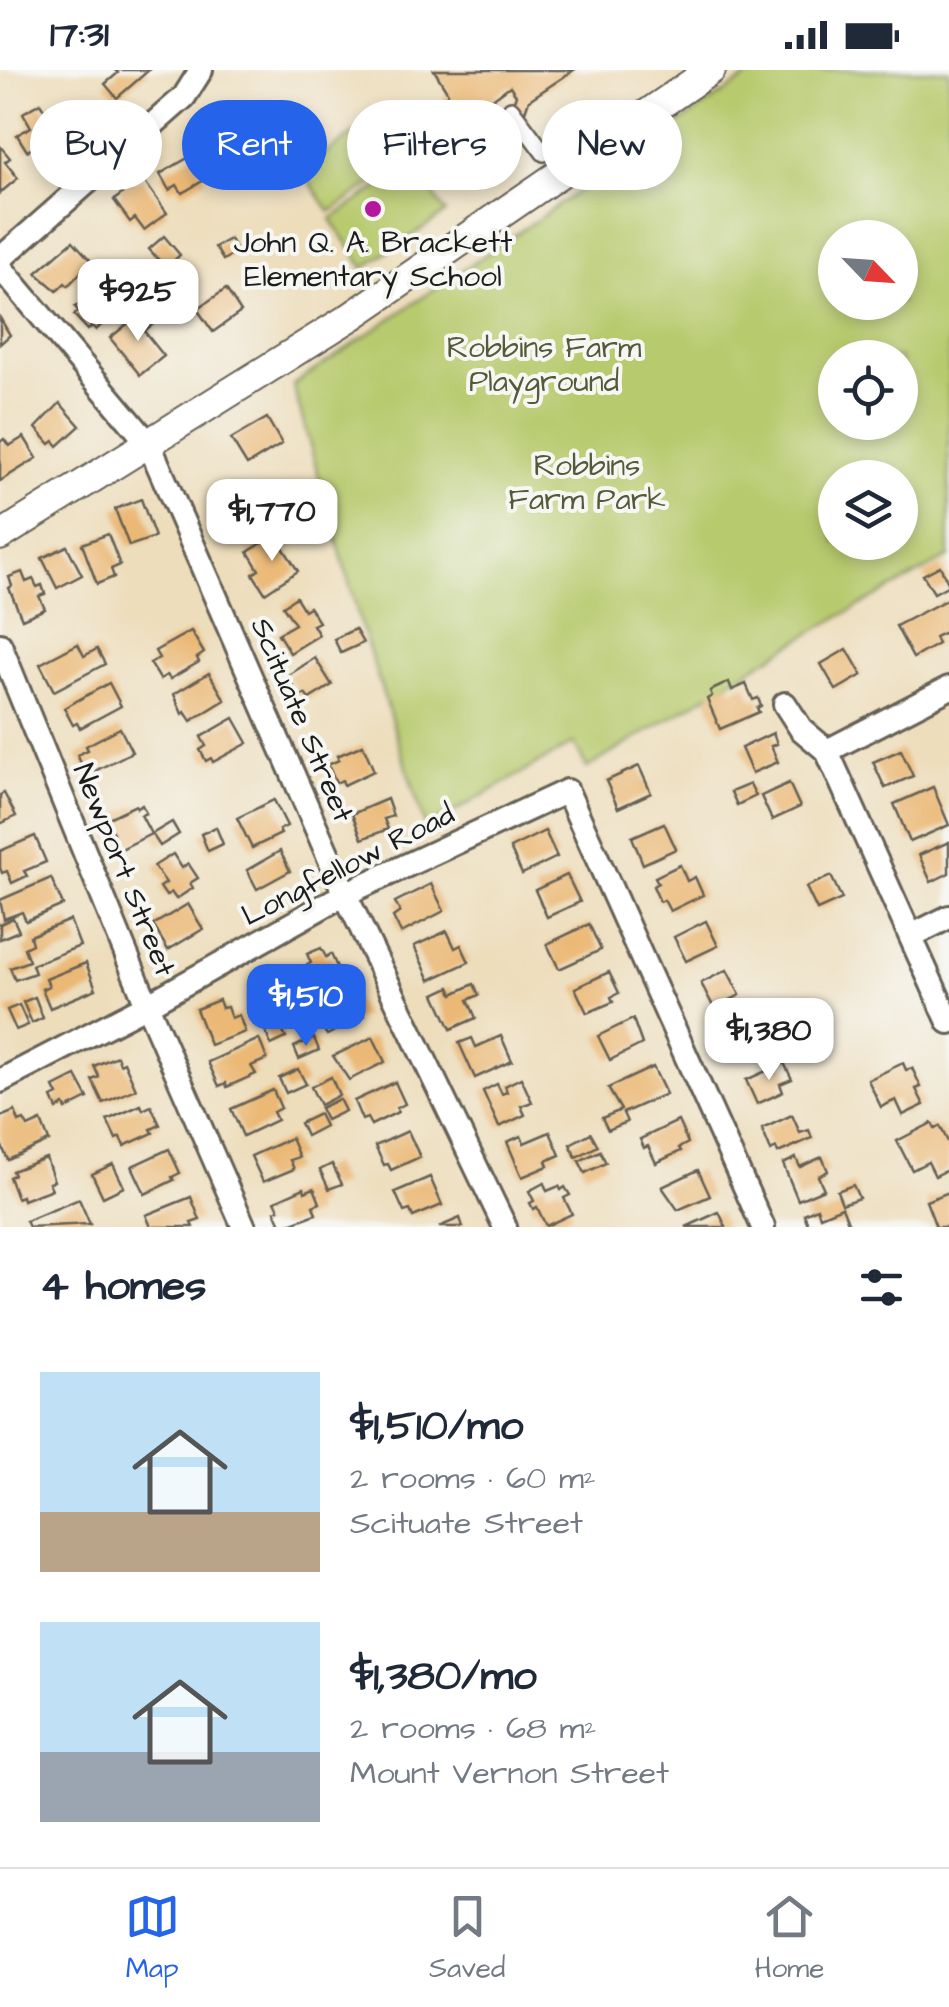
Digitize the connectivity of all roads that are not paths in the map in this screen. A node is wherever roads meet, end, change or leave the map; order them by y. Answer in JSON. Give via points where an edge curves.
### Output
{"nodes":[{"id":1,"x":201,"y":70,"type":"edge"},
{"id":2,"x":711,"y":70,"type":"edge"},
{"id":3,"x":522,"y":125,"type":"edge"},
{"id":4,"x":542,"y":150,"type":"edge"},
{"id":5,"x":0,"y":259,"type":"edge"},
{"id":6,"x":0,"y":267,"type":"edge"},
{"id":7,"x":150,"y":444,"type":"junction"},
{"id":8,"x":0,"y":536,"type":"edge"},
{"id":9,"x":0,"y":645,"type":"edge"},
{"id":10,"x":949,"y":688,"type":"edge"},
{"id":11,"x":785,"y":704,"type":"dead end"},
{"id":12,"x":826,"y":751,"type":"junction"},
{"id":13,"x":345,"y":894,"type":"junction"},
{"id":14,"x":949,"y":917,"type":"edge"},
{"id":15,"x":911,"y":936,"type":"junction"},
{"id":16,"x":147,"y":1005,"type":"junction"},
{"id":17,"x":949,"y":1022,"type":"edge"},
{"id":18,"x":0,"y":1081,"type":"edge"},
{"id":19,"x":244,"y":1227,"type":"edge"},
{"id":20,"x":505,"y":1227,"type":"edge"},
{"id":21,"x":763,"y":1227,"type":"edge"}],
"edges":[{"from":1,"to":5,"type":"street","via":[[184,97]]},
{"from":2,"to":7,"type":"street","via":[[352,316]]},
{"from":3,"to":4,"type":"street"},
{"from":6,"to":7,"type":"street","name":"Scituate Street"},
{"from":7,"to":8,"type":"street"},
{"from":7,"to":13,"type":"street","name":"Scituate Street"},
{"from":9,"to":16,"type":"street","name":"Newport Street"},
{"from":10,"to":12,"type":"street"},
{"from":11,"to":12,"type":"street"},
{"from":12,"to":15,"type":"street"},
{"from":13,"to":16,"type":"street","name":"Longfellow Road"},
{"from":13,"to":20,"type":"street","name":"Scituate Street"},
{"from":13,"to":21,"type":"street","name":"Longfellow Road","via":[[567,792]]},
{"from":14,"to":15,"type":"street"},
{"from":15,"to":17,"type":"street"},
{"from":16,"to":18,"type":"street","name":"Longfellow Road"},
{"from":16,"to":19,"type":"street","name":"Newport Street"}]}
